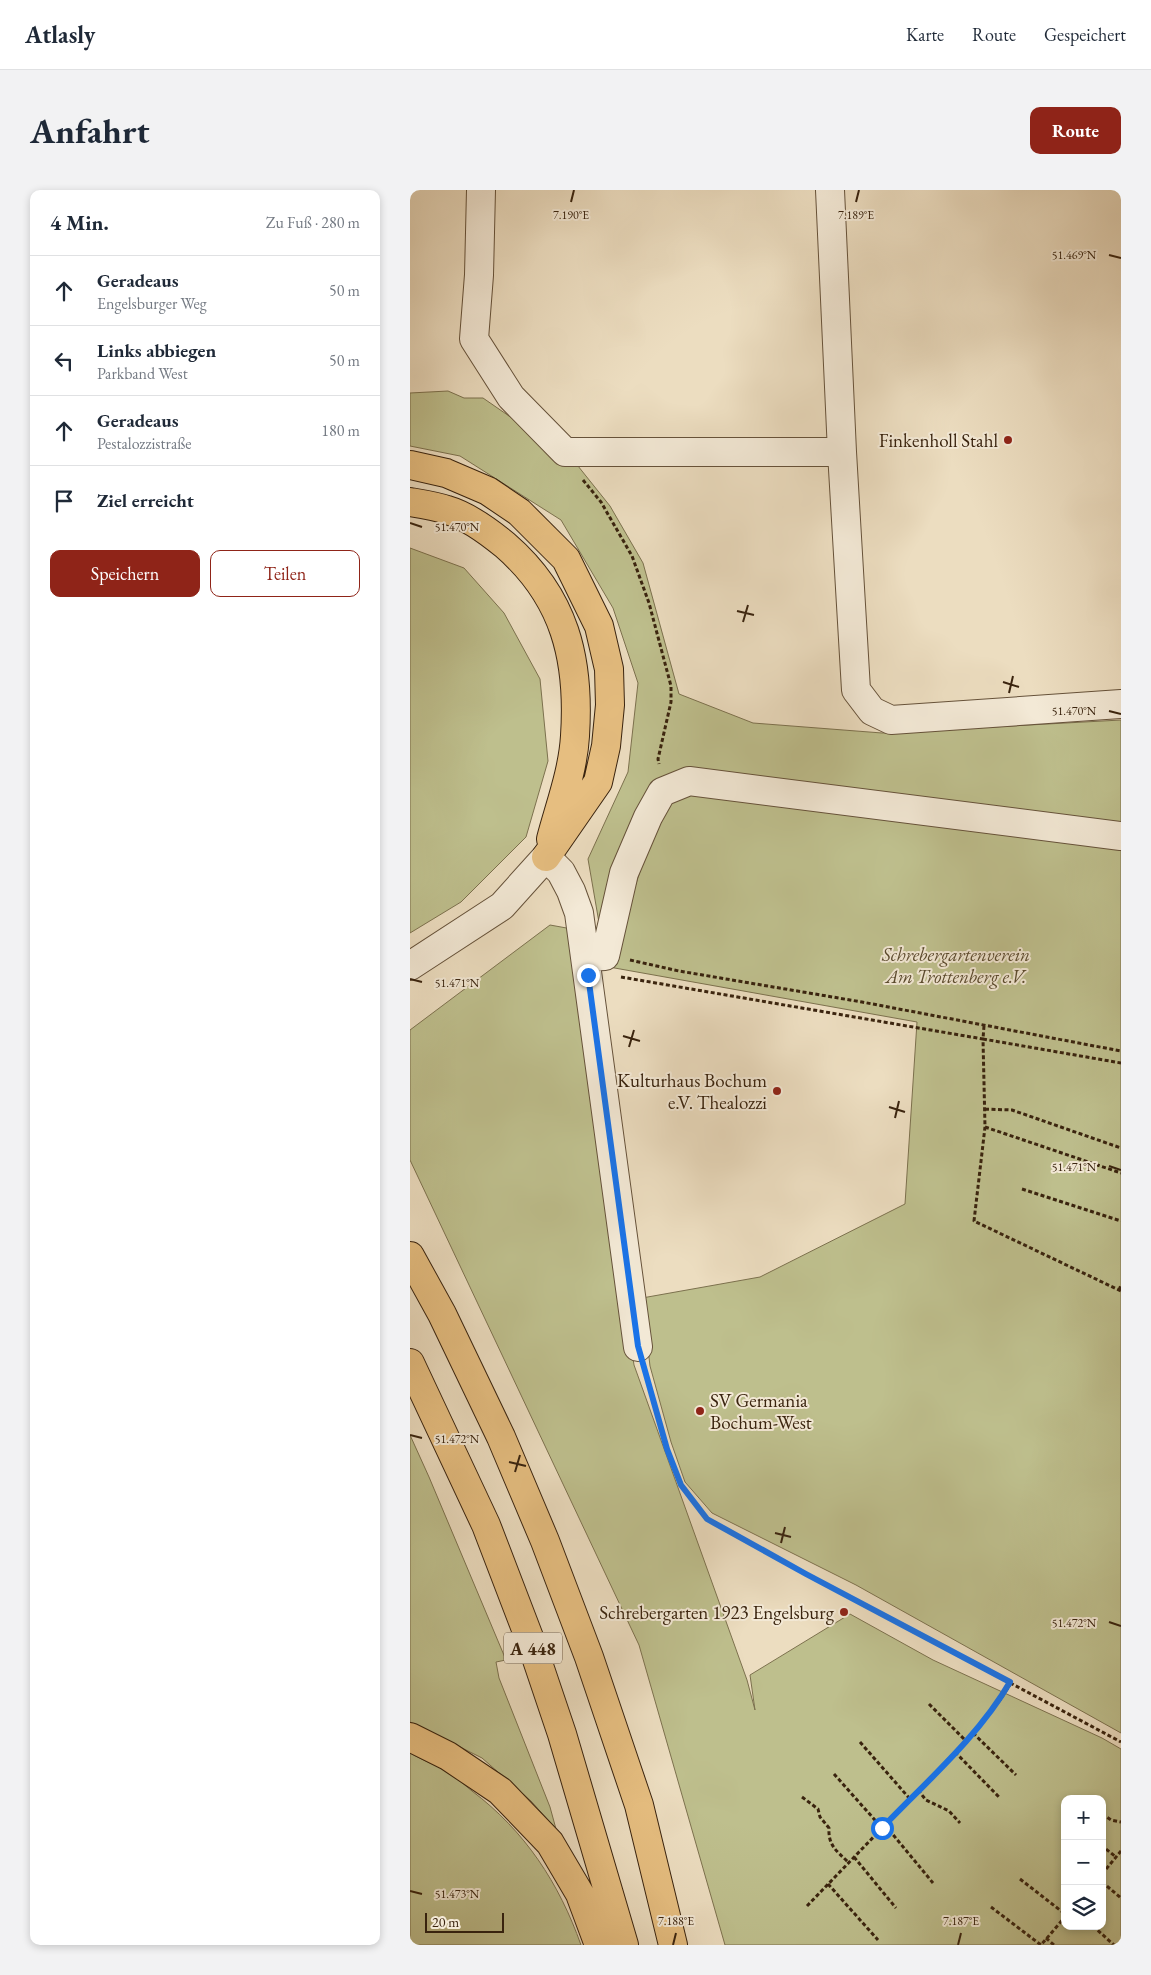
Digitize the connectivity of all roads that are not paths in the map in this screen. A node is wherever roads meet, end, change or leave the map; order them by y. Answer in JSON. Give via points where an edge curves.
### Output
{"nodes":[{"id":1,"x":481,"y":190,"type":"edge"},
{"id":2,"x":830,"y":190,"type":"edge"},
{"id":3,"x":842,"y":452,"type":"junction"},
{"id":4,"x":410,"y":465,"type":"edge"},
{"id":5,"x":410,"y":502,"type":"edge"},
{"id":6,"x":1121,"y":704,"type":"edge"},
{"id":7,"x":1121,"y":836,"type":"edge"},
{"id":8,"x":546,"y":857,"type":"junction"},
{"id":9,"x":593,"y":963,"type":"junction"},
{"id":10,"x":410,"y":966,"type":"edge"},
{"id":11,"x":410,"y":1256,"type":"edge"},
{"id":12,"x":638,"y":1346,"type":"road end"},
{"id":13,"x":410,"y":1363,"type":"edge"},
{"id":14,"x":410,"y":1737,"type":"edge"},
{"id":15,"x":599,"y":1945,"type":"edge"},
{"id":16,"x":624,"y":1945,"type":"edge"},
{"id":17,"x":673,"y":1945,"type":"edge"}],
"edges":[{"from":1,"to":3,"type":"street","via":[[474,339],[511,397],[565,452]]},
{"from":2,"to":3,"type":"street"},
{"from":3,"to":6,"type":"street","via":[[856,690],[872,711],[891,720]]},
{"from":4,"to":8,"type":"highway","via":[[446,473],[488,491],[520,512],[566,559],[599,626],[609,669],[610,704],[598,782]]},
{"from":5,"to":8,"type":"highway","via":[[448,510],[486,530],[518,557],[538,580],[559,614],[572,657],[575,737]]},
{"from":7,"to":9,"type":"street","via":[[689,781],[662,792],[648,817],[624,873]]},
{"from":8,"to":9,"type":"street","via":[[561,872],[571,891]]},
{"from":8,"to":10,"type":"street","via":[[502,906]]},
{"from":9,"to":12,"type":"street"},
{"from":11,"to":17,"type":"highway","number":"A 448","via":[[442,1314],[501,1437],[590,1657],[639,1805]]},
{"from":13,"to":16,"type":"highway","number":"A 448","via":[[486,1525],[532,1646],[562,1734]]},
{"from":14,"to":15,"type":"highway","via":[[448,1756],[500,1791],[550,1843],[580,1894]]}]}
